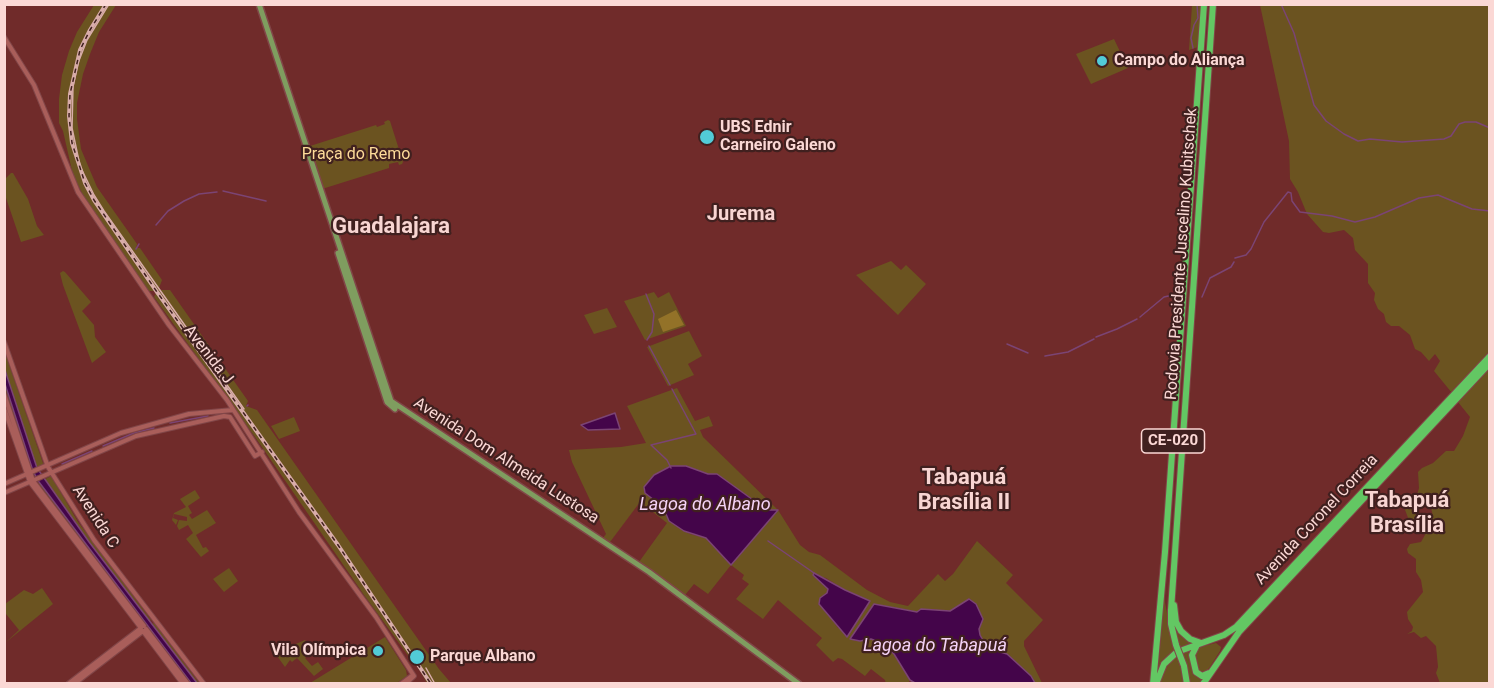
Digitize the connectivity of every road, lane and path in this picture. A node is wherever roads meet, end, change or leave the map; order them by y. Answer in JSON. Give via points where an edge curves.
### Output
{"nodes":[{"id":1,"x":260,"y":4,"type":"edge"},
{"id":2,"x":1204,"y":4,"type":"edge"},
{"id":3,"x":1213,"y":4,"type":"edge"},
{"id":4,"x":4,"y":37,"type":"edge"},
{"id":5,"x":318,"y":192,"type":"dead end"},
{"id":6,"x":362,"y":322,"type":"junction"},
{"id":7,"x":4,"y":342,"type":"edge"},
{"id":8,"x":1490,"y":356,"type":"edge"},
{"id":9,"x":1490,"y":363,"type":"edge"},
{"id":10,"x":4,"y":394,"type":"edge"},
{"id":11,"x":4,"y":408,"type":"edge"},
{"id":12,"x":233,"y":410,"type":"junction"},
{"id":13,"x":10,"y":418,"type":"junction"},
{"id":14,"x":97,"y":444,"type":"junction"},
{"id":15,"x":99,"y":451,"type":"junction"},
{"id":16,"x":262,"y":452,"type":"junction"},
{"id":17,"x":48,"y":467,"type":"junction"},
{"id":18,"x":52,"y":472,"type":"junction"},
{"id":19,"x":32,"y":473,"type":"junction"},
{"id":20,"x":32,"y":481,"type":"junction"},
{"id":21,"x":4,"y":484,"type":"edge"},
{"id":22,"x":4,"y":493,"type":"edge"},
{"id":23,"x":1175,"y":547,"type":"junction"},
{"id":24,"x":691,"y":603,"type":"junction"},
{"id":25,"x":143,"y":629,"type":"junction"},
{"id":26,"x":1213,"y":639,"type":"junction"},
{"id":27,"x":1199,"y":644,"type":"junction"},
{"id":28,"x":1222,"y":654,"type":"junction"},
{"id":29,"x":1209,"y":673,"type":"junction"},
{"id":30,"x":68,"y":684,"type":"edge"},
{"id":31,"x":74,"y":684,"type":"edge"},
{"id":32,"x":183,"y":684,"type":"edge"},
{"id":33,"x":188,"y":684,"type":"edge"},
{"id":34,"x":204,"y":684,"type":"edge"},
{"id":35,"x":403,"y":684,"type":"edge"},
{"id":36,"x":794,"y":684,"type":"edge"},
{"id":37,"x":800,"y":684,"type":"edge"},
{"id":38,"x":1155,"y":684,"type":"edge"},
{"id":39,"x":1187,"y":684,"type":"edge"},
{"id":40,"x":1203,"y":684,"type":"edge"}],
"edges":[{"from":1,"to":6,"type":"main road","name":"Avenida Dom Almeida Lustosa"},
{"from":2,"to":38,"type":"highway","name":"Rodovia Presidente Juscelino Kubitschek","number":"CE-020"},
{"from":3,"to":23,"type":"highway","name":"Rodovia Presidente Juscelino Kubitschek","number":"CE-020"},
{"from":4,"to":12,"type":"street","name":"Avenida J","via":[[34,85],[78,192]]},
{"from":5,"to":6,"type":"main road","name":"Avenida Dom Almeida Lustosa"},
{"from":6,"to":24,"type":"main road","name":"Avenida Dom Almeida Lustosa","via":[[391,401]]},
{"from":7,"to":17,"type":"street","name":"Avenida C"},
{"from":8,"to":26,"type":"highway","name":"Avenida Coronel Correia","via":[[1245,618],[1230,632]]},
{"from":9,"to":28,"type":"highway","name":"Avenida Coronel Correia"},
{"from":10,"to":13,"type":"street","name":"Avenida C"},
{"from":11,"to":13,"type":"street","name":"Avenida C"},
{"from":12,"to":14,"type":"street","via":[[166,420]]},
{"from":12,"to":16,"type":"street","name":"Avenida J"},
{"from":13,"to":19,"type":"street","name":"Avenida C"},
{"from":14,"to":15,"type":"street"},
{"from":14,"to":17,"type":"street"},
{"from":15,"to":16,"type":"street","via":[[146,433],[227,415],[255,456]]},
{"from":15,"to":18,"type":"street"},
{"from":16,"to":35,"type":"street","name":"Avenida J","via":[[299,512],[370,608],[414,676]]},
{"from":17,"to":18,"type":"street","name":"Avenida C"},
{"from":17,"to":19,"type":"street"},
{"from":18,"to":20,"type":"street"},
{"from":18,"to":34,"type":"street","name":"Avenida C","via":[[94,540]]},
{"from":19,"to":20,"type":"street","name":"Avenida C"},
{"from":19,"to":21,"type":"street"},
{"from":20,"to":22,"type":"street"},
{"from":20,"to":25,"type":"street","name":"Avenida C"},
{"from":23,"to":27,"type":"highway","via":[[1176,622],[1187,637]]},
{"from":23,"to":39,"type":"highway","name":"Rodovia Presidente Juscelino Kubitschek","number":"CE-020","bridge":true,"via":[[1170,617]]},
{"from":24,"to":36,"type":"main road","name":"Avenida Dom Almeida Lustosa"},
{"from":24,"to":37,"type":"main road","name":"Avenida Dom Almeida Lustosa"},
{"from":25,"to":30,"type":"street"},
{"from":25,"to":31,"type":"street"},
{"from":25,"to":32,"type":"street","name":"Avenida C"},
{"from":25,"to":33,"type":"street","name":"Avenida C"},
{"from":26,"to":27,"type":"highway","name":"Avenida Coronel Correia"},
{"from":26,"to":28,"type":"highway","via":[[1221,642]]},
{"from":27,"to":29,"type":"highway","via":[[1192,655],[1196,672],[1202,676]]},
{"from":27,"to":38,"type":"highway","name":"Avenida Coronel Correia","via":[[1172,656]]},
{"from":28,"to":29,"type":"highway","name":"Avenida Coronel Correia"},
{"from":29,"to":40,"type":"highway","name":"Avenida Coronel Correia"}]}
